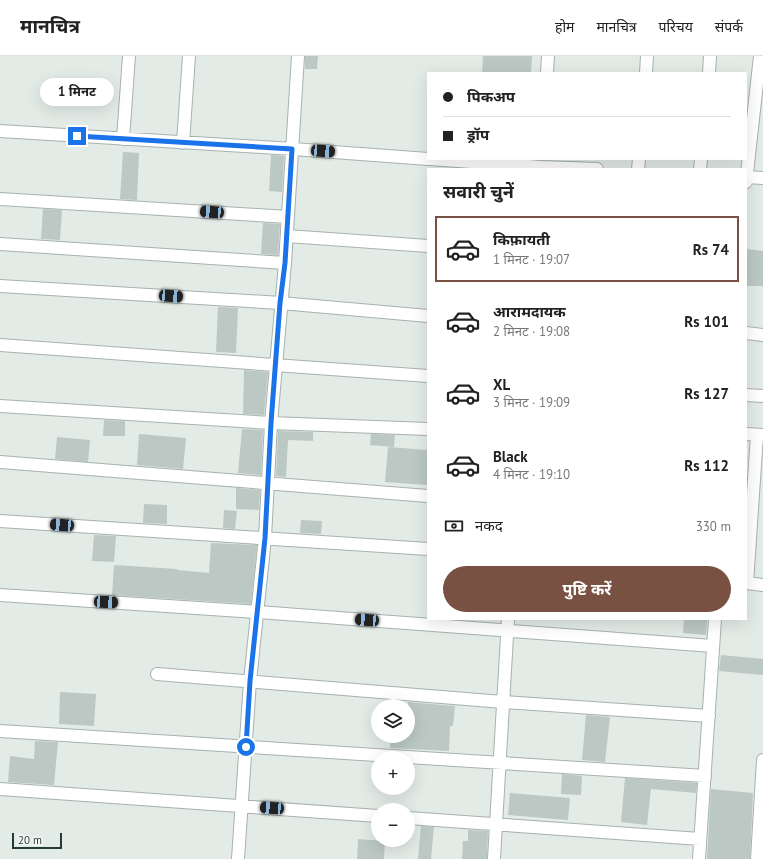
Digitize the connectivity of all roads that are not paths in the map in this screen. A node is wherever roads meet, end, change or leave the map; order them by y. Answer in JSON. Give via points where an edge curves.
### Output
{"nodes":[{"id":1,"x":122,"y":56,"type":"edge"},
{"id":2,"x":129,"y":56,"type":"edge"},
{"id":3,"x":189,"y":56,"type":"edge"},
{"id":4,"x":298,"y":56,"type":"edge"},
{"id":5,"x":548,"y":56,"type":"edge"},
{"id":6,"x":647,"y":56,"type":"edge"},
{"id":7,"x":710,"y":56,"type":"edge"},
{"id":8,"x":760,"y":56,"type":"edge"},
{"id":9,"x":547,"y":72,"type":"edge"},
{"id":10,"x":646,"y":72,"type":"edge"},
{"id":11,"x":709,"y":72,"type":"edge"},
{"id":12,"x":0,"y":131,"type":"edge"},
{"id":13,"x":123,"y":139,"type":"junction"},
{"id":14,"x":183,"y":142,"type":"junction"},
{"id":15,"x":292,"y":149,"type":"junction"},
{"id":16,"x":427,"y":159,"type":"edge"},
{"id":17,"x":448,"y":160,"type":"edge"},
{"id":18,"x":541,"y":165,"type":"edge"},
{"id":19,"x":583,"y":168,"type":"edge"},
{"id":20,"x":747,"y":168,"type":"edge"},
{"id":21,"x":747,"y":177,"type":"edge"},
{"id":22,"x":763,"y":178,"type":"edge"},
{"id":23,"x":0,"y":199,"type":"edge"},
{"id":24,"x":288,"y":217,"type":"junction"},
{"id":25,"x":287,"y":236,"type":"junction"},
{"id":26,"x":0,"y":244,"type":"edge"},
{"id":27,"x":427,"y":246,"type":"edge"},
{"id":28,"x":285,"y":263,"type":"junction"},
{"id":29,"x":0,"y":286,"type":"edge"},
{"id":30,"x":280,"y":303,"type":"junction"},
{"id":31,"x":427,"y":316,"type":"edge"},
{"id":32,"x":747,"y":333,"type":"edge"},
{"id":33,"x":763,"y":334,"type":"edge"},
{"id":34,"x":0,"y":345,"type":"edge"},
{"id":35,"x":276,"y":364,"type":"junction"},
{"id":36,"x":427,"y":376,"type":"edge"},
{"id":37,"x":747,"y":395,"type":"edge"},
{"id":38,"x":763,"y":396,"type":"edge"},
{"id":39,"x":0,"y":406,"type":"edge"},
{"id":40,"x":271,"y":423,"type":"junction"},
{"id":41,"x":427,"y":429,"type":"edge"},
{"id":42,"x":755,"y":435,"type":"edge"},
{"id":43,"x":0,"y":462,"type":"edge"},
{"id":44,"x":267,"y":482,"type":"junction"},
{"id":45,"x":427,"y":496,"type":"edge"},
{"id":46,"x":0,"y":521,"type":"edge"},
{"id":47,"x":265,"y":538,"type":"junction"},
{"id":48,"x":427,"y":549,"type":"edge"},
{"id":49,"x":763,"y":585,"type":"edge"},
{"id":50,"x":0,"y":595,"type":"edge"},
{"id":51,"x":258,"y":612,"type":"junction"},
{"id":52,"x":715,"y":620,"type":"edge"},
{"id":53,"x":507,"y":624,"type":"edge"},
{"id":54,"x":713,"y":646,"type":"junction"},
{"id":55,"x":157,"y":674,"type":"dead end"},
{"id":56,"x":250,"y":681,"type":"junction"},
{"id":57,"x":503,"y":702,"type":"junction"},
{"id":58,"x":709,"y":716,"type":"junction"},
{"id":59,"x":0,"y":731,"type":"edge"},
{"id":60,"x":246,"y":747,"type":"junction"},
{"id":61,"x":763,"y":760,"type":"edge"},
{"id":62,"x":500,"y":763,"type":"junction"},
{"id":63,"x":705,"y":776,"type":"junction"},
{"id":64,"x":0,"y":789,"type":"edge"},
{"id":65,"x":242,"y":805,"type":"junction"},
{"id":66,"x":371,"y":815,"type":"edge"},
{"id":67,"x":415,"y":819,"type":"edge"},
{"id":68,"x":496,"y":825,"type":"junction"},
{"id":69,"x":700,"y":839,"type":"junction"},
{"id":70,"x":238,"y":859,"type":"edge"},
{"id":71,"x":494,"y":859,"type":"edge"},
{"id":72,"x":699,"y":859,"type":"edge"},
{"id":73,"x":757,"y":859,"type":"edge"}],
"edges":[{"from":1,"to":2,"type":"street"},
{"from":2,"to":13,"type":"street"},
{"from":3,"to":14,"type":"street"},
{"from":4,"to":15,"type":"street"},
{"from":5,"to":9,"type":"street"},
{"from":6,"to":10,"type":"street"},
{"from":7,"to":11,"type":"street"},
{"from":8,"to":20,"type":"street"},
{"from":12,"to":13,"type":"street"},
{"from":13,"to":14,"type":"street"},
{"from":14,"to":15,"type":"street"},
{"from":15,"to":16,"type":"street"},
{"from":15,"to":24,"type":"street"},
{"from":17,"to":18,"type":"street"},
{"from":18,"to":19,"type":"street"},
{"from":21,"to":22,"type":"street"},
{"from":23,"to":24,"type":"street"},
{"from":24,"to":25,"type":"street"},
{"from":25,"to":27,"type":"street"},
{"from":25,"to":28,"type":"street"},
{"from":26,"to":28,"type":"street"},
{"from":28,"to":30,"type":"street"},
{"from":29,"to":30,"type":"street"},
{"from":30,"to":31,"type":"street"},
{"from":30,"to":35,"type":"street"},
{"from":32,"to":33,"type":"street"},
{"from":34,"to":35,"type":"street"},
{"from":35,"to":36,"type":"street"},
{"from":35,"to":40,"type":"street"},
{"from":37,"to":38,"type":"street"},
{"from":39,"to":40,"type":"street"},
{"from":40,"to":41,"type":"street"},
{"from":40,"to":44,"type":"street"},
{"from":42,"to":49,"type":"street","via":[[747,583]]},
{"from":43,"to":44,"type":"street"},
{"from":44,"to":45,"type":"street"},
{"from":44,"to":47,"type":"street"},
{"from":46,"to":47,"type":"street"},
{"from":47,"to":48,"type":"street"},
{"from":47,"to":51,"type":"street"},
{"from":50,"to":51,"type":"street"},
{"from":51,"to":53,"type":"street"},
{"from":51,"to":56,"type":"street"},
{"from":52,"to":54,"type":"street"},
{"from":53,"to":54,"type":"street"},
{"from":53,"to":57,"type":"street"},
{"from":54,"to":58,"type":"street"},
{"from":55,"to":56,"type":"street"},
{"from":56,"to":57,"type":"street"},
{"from":56,"to":60,"type":"street"},
{"from":57,"to":58,"type":"street"},
{"from":57,"to":62,"type":"street"},
{"from":58,"to":63,"type":"street"},
{"from":59,"to":60,"type":"street"},
{"from":60,"to":62,"type":"street"},
{"from":60,"to":65,"type":"street"},
{"from":61,"to":73,"type":"street"},
{"from":62,"to":63,"type":"street"},
{"from":62,"to":68,"type":"street"},
{"from":63,"to":69,"type":"street"},
{"from":64,"to":65,"type":"street"},
{"from":65,"to":66,"type":"street"},
{"from":65,"to":70,"type":"street"},
{"from":67,"to":68,"type":"street"},
{"from":68,"to":69,"type":"street"},
{"from":68,"to":71,"type":"street"},
{"from":69,"to":72,"type":"street"}]}
